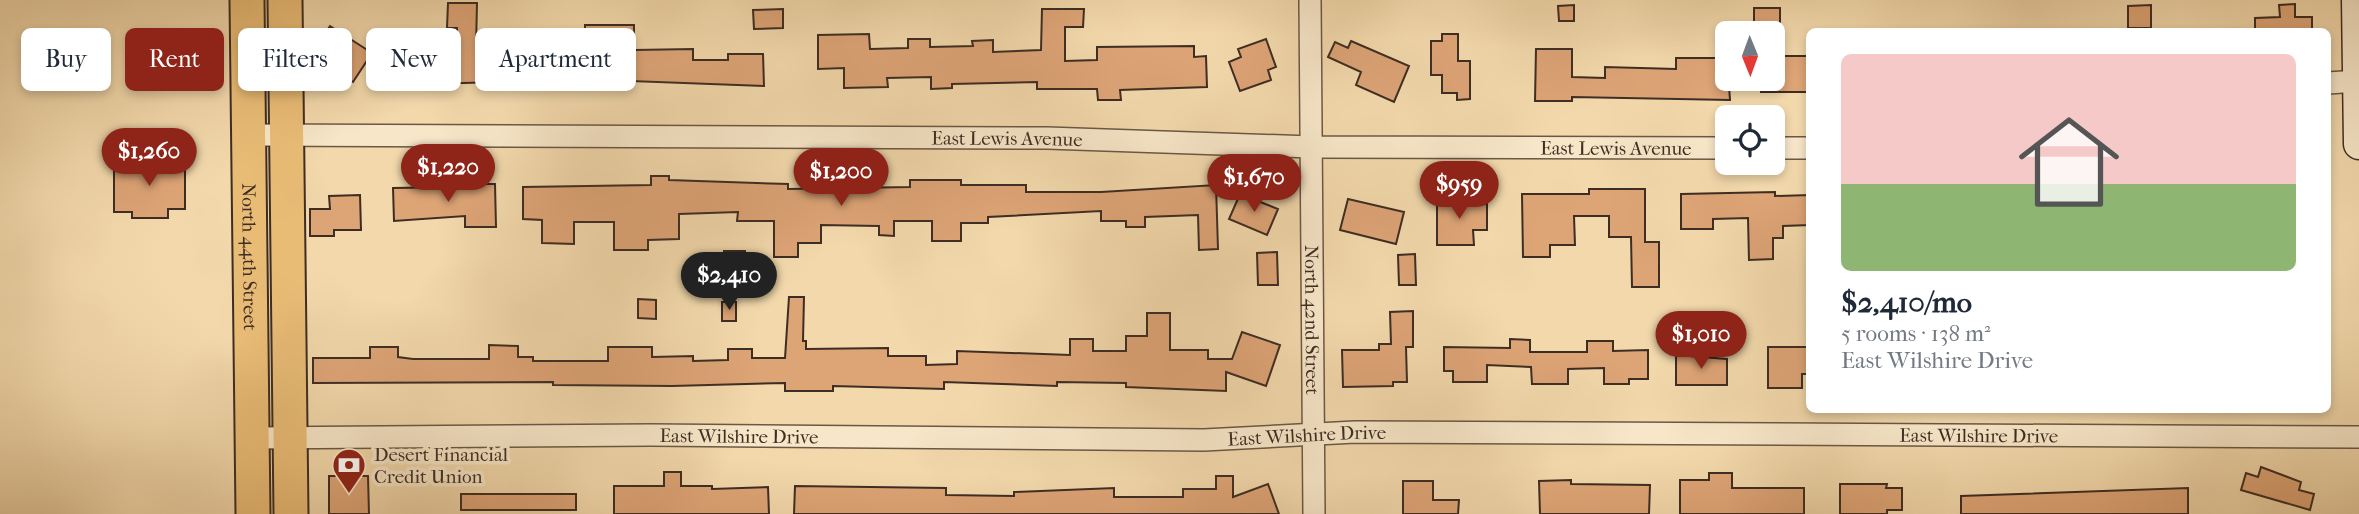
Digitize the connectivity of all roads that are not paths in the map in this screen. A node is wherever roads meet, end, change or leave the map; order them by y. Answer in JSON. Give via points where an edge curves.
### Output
{"nodes":[{"id":1,"x":247,"y":0,"type":"edge"},
{"id":2,"x":285,"y":0,"type":"edge"},
{"id":3,"x":1310,"y":0,"type":"edge"},
{"id":4,"x":2357,"y":0,"type":"edge"},
{"id":5,"x":2358,"y":81,"type":"edge"},
{"id":6,"x":2331,"y":83,"type":"edge"},
{"id":7,"x":287,"y":134,"type":"junction"},
{"id":8,"x":249,"y":135,"type":"junction"},
{"id":9,"x":2359,"y":144,"type":"edge"},
{"id":10,"x":1311,"y":147,"type":"junction"},
{"id":11,"x":1715,"y":148,"type":"edge"},
{"id":12,"x":1785,"y":148,"type":"edge"},
{"id":13,"x":1806,"y":148,"type":"edge"},
{"id":14,"x":1312,"y":435,"type":"junction"},
{"id":15,"x":253,"y":438,"type":"junction"},
{"id":16,"x":290,"y":438,"type":"junction"},
{"id":17,"x":2359,"y":438,"type":"edge"},
{"id":18,"x":253,"y":514,"type":"edge"},
{"id":19,"x":291,"y":514,"type":"edge"},
{"id":20,"x":1314,"y":514,"type":"edge"}],
"edges":[{"from":1,"to":8,"type":"main road","name":"North 44th Street"},
{"from":2,"to":7,"type":"main road","name":"North 44th Street"},
{"from":3,"to":10,"type":"street","name":"North 42nd Street"},
{"from":4,"to":5,"type":"main road"},
{"from":5,"to":6,"type":"street"},
{"from":5,"to":9,"type":"main road"},
{"from":7,"to":8,"type":"street","name":"East Lewis Avenue"},
{"from":7,"to":10,"type":"street","name":"East Lewis Avenue","via":[[1033,137]]},
{"from":7,"to":16,"type":"main road","name":"North 44th Street"},
{"from":8,"to":15,"type":"main road","name":"North 44th Street"},
{"from":10,"to":11,"type":"street","name":"East Lewis Avenue"},
{"from":10,"to":14,"type":"street","name":"North 42nd Street"},
{"from":12,"to":13,"type":"street"},
{"from":14,"to":16,"type":"street","name":"East Wilshire Drive","via":[[1204,440],[651,435]]},
{"from":14,"to":17,"type":"street","name":"East Wilshire Drive"},
{"from":14,"to":20,"type":"street","name":"North 42nd Street"},
{"from":15,"to":16,"type":"street","name":"East Wilshire Drive"},
{"from":15,"to":18,"type":"main road","name":"North 44th Street"},
{"from":16,"to":19,"type":"main road","name":"North 44th Street"}]}
